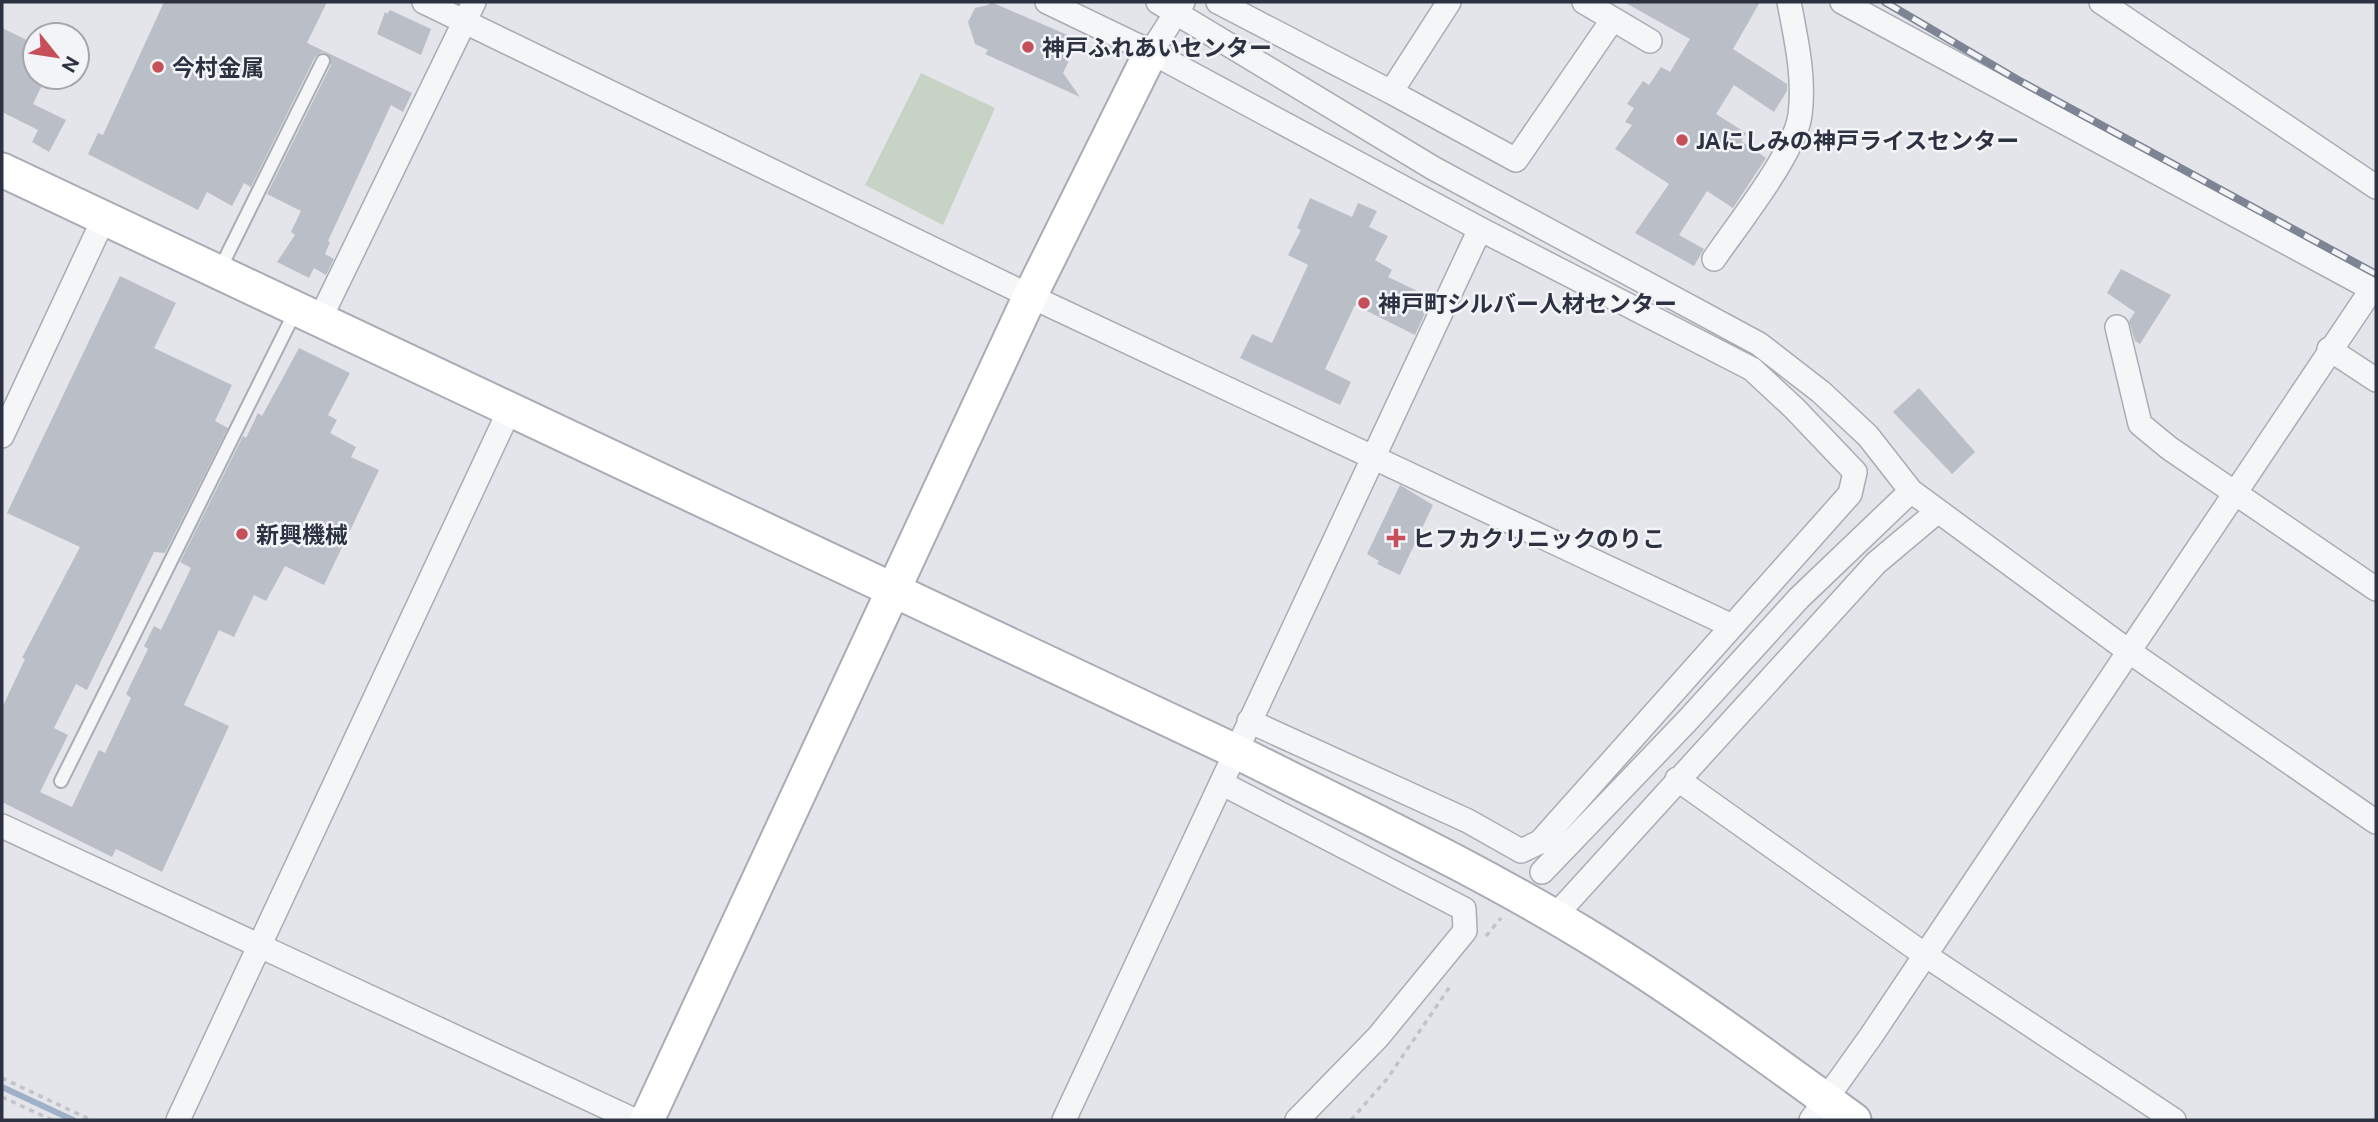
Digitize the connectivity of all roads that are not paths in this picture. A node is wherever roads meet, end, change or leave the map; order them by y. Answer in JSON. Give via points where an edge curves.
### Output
{"nodes":[{"id":1,"x":424,"y":2,"type":"edge"},
{"id":2,"x":1047,"y":2,"type":"edge"},
{"id":3,"x":1218,"y":2,"type":"edge"},
{"id":4,"x":1449,"y":2,"type":"edge"},
{"id":5,"x":1584,"y":2,"type":"edge"},
{"id":6,"x":1789,"y":2,"type":"edge"},
{"id":7,"x":1842,"y":2,"type":"edge"},
{"id":8,"x":2101,"y":2,"type":"edge"},
{"id":9,"x":1172,"y":5,"type":"edge"},
{"id":10,"x":2131,"y":10,"type":"edge"},
{"id":11,"x":469,"y":12,"type":"edge"},
{"id":12,"x":1613,"y":19,"type":"junction"},
{"id":13,"x":1650,"y":41,"type":"dead end"},
{"id":14,"x":1151,"y":52,"type":"junction"},
{"id":15,"x":323,"y":61,"type":"dead end"},
{"id":16,"x":1391,"y":92,"type":"junction"},
{"id":17,"x":2,"y":170,"type":"edge"},
{"id":18,"x":2376,"y":187,"type":"edge"},
{"id":19,"x":104,"y":218,"type":"junction"},
{"id":20,"x":1480,"y":229,"type":"junction"},
{"id":21,"x":1714,"y":259,"type":"dead end"},
{"id":22,"x":218,"y":272,"type":"junction"},
{"id":23,"x":2374,"y":286,"type":"edge"},
{"id":24,"x":1030,"y":296,"type":"junction"},
{"id":25,"x":308,"y":315,"type":"junction"},
{"id":26,"x":2117,"y":327,"type":"dead end"},
{"id":27,"x":2329,"y":349,"type":"junction"},
{"id":28,"x":2376,"y":380,"type":"edge"},
{"id":29,"x":509,"y":411,"type":"junction"},
{"id":30,"x":2,"y":436,"type":"edge"},
{"id":31,"x":1374,"y":457,"type":"junction"},
{"id":32,"x":1911,"y":491,"type":"junction"},
{"id":33,"x":2233,"y":492,"type":"junction"},
{"id":34,"x":1938,"y":512,"type":"junction"},
{"id":35,"x":2376,"y":589,"type":"edge"},
{"id":36,"x":892,"y":591,"type":"junction"},
{"id":37,"x":1732,"y":626,"type":"junction"},
{"id":38,"x":2127,"y":650,"type":"junction"},
{"id":39,"x":1249,"y":721,"type":"junction"},
{"id":40,"x":1237,"y":752,"type":"junction"},
{"id":41,"x":1677,"y":779,"type":"junction"},
{"id":42,"x":61,"y":781,"type":"dead end"},
{"id":43,"x":1223,"y":784,"type":"junction"},
{"id":44,"x":2376,"y":822,"type":"edge"},
{"id":45,"x":2,"y":826,"type":"edge"},
{"id":46,"x":1542,"y":872,"type":"dead end"},
{"id":47,"x":1554,"y":917,"type":"junction"},
{"id":48,"x":260,"y":946,"type":"junction"},
{"id":49,"x":1925,"y":955,"type":"junction"},
{"id":50,"x":1818,"y":1110,"type":"edge"},
{"id":51,"x":178,"y":1120,"type":"edge"},
{"id":52,"x":634,"y":1120,"type":"edge"},
{"id":53,"x":647,"y":1120,"type":"edge"},
{"id":54,"x":1064,"y":1120,"type":"edge"},
{"id":55,"x":1297,"y":1120,"type":"edge"},
{"id":56,"x":1854,"y":1120,"type":"edge"},
{"id":57,"x":2174,"y":1120,"type":"edge"}],
"edges":[{"from":1,"to":11,"type":"street"},
{"from":2,"to":14,"type":"street"},
{"from":3,"to":16,"type":"street"},
{"from":4,"to":16,"type":"street"},
{"from":5,"to":12,"type":"street"},
{"from":6,"to":21,"type":"street","via":[[1801,68],[1800,117],[1786,152]]},
{"from":7,"to":23,"type":"street"},
{"from":8,"to":10,"type":"street"},
{"from":9,"to":14,"type":"street"},
{"from":9,"to":32,"type":"street","via":[[1433,168],[1759,344],[1868,436]]},
{"from":10,"to":18,"type":"street"},
{"from":11,"to":24,"type":"street"},
{"from":11,"to":25,"type":"street"},
{"from":12,"to":13,"type":"street"},
{"from":12,"to":16,"type":"street","via":[[1516,160]]},
{"from":14,"to":20,"type":"street"},
{"from":14,"to":24,"type":"street"},
{"from":15,"to":22,"type":"lane"},
{"from":17,"to":19,"type":"street"},
{"from":19,"to":22,"type":"street"},
{"from":19,"to":30,"type":"street"},
{"from":20,"to":31,"type":"street"},
{"from":20,"to":37,"type":"street","via":[[1752,369],[1855,472],[1850,494]]},
{"from":22,"to":25,"type":"street"},
{"from":23,"to":27,"type":"street"},
{"from":24,"to":31,"type":"street"},
{"from":24,"to":36,"type":"street"},
{"from":25,"to":29,"type":"street"},
{"from":25,"to":42,"type":"lane"},
{"from":26,"to":33,"type":"street","via":[[2140,424]]},
{"from":27,"to":28,"type":"street"},
{"from":27,"to":33,"type":"street"},
{"from":29,"to":36,"type":"street"},
{"from":29,"to":48,"type":"street"},
{"from":31,"to":37,"type":"street"},
{"from":31,"to":39,"type":"street"},
{"from":32,"to":34,"type":"street"},
{"from":32,"to":46,"type":"street","via":[[1799,598]]},
{"from":33,"to":35,"type":"street"},
{"from":33,"to":38,"type":"street"},
{"from":34,"to":38,"type":"street"},
{"from":34,"to":41,"type":"street","via":[[1876,563]]},
{"from":36,"to":40,"type":"street"},
{"from":36,"to":53,"type":"street"},
{"from":37,"to":39,"type":"street","via":[[1540,842],[1521,850]]},
{"from":38,"to":44,"type":"street"},
{"from":38,"to":49,"type":"street"},
{"from":39,"to":40,"type":"street"},
{"from":40,"to":43,"type":"street"},
{"from":40,"to":47,"type":"street","via":[[1427,845]]},
{"from":41,"to":47,"type":"street"},
{"from":41,"to":49,"type":"street"},
{"from":43,"to":54,"type":"street"},
{"from":43,"to":55,"type":"street","via":[[1464,909],[1465,931],[1378,1037]]},
{"from":45,"to":48,"type":"street"},
{"from":47,"to":50,"type":"street","via":[[1675,992]]},
{"from":48,"to":51,"type":"street"},
{"from":48,"to":52,"type":"street"},
{"from":49,"to":50,"type":"street"},
{"from":49,"to":57,"type":"street"},
{"from":50,"to":56,"type":"street"}]}
